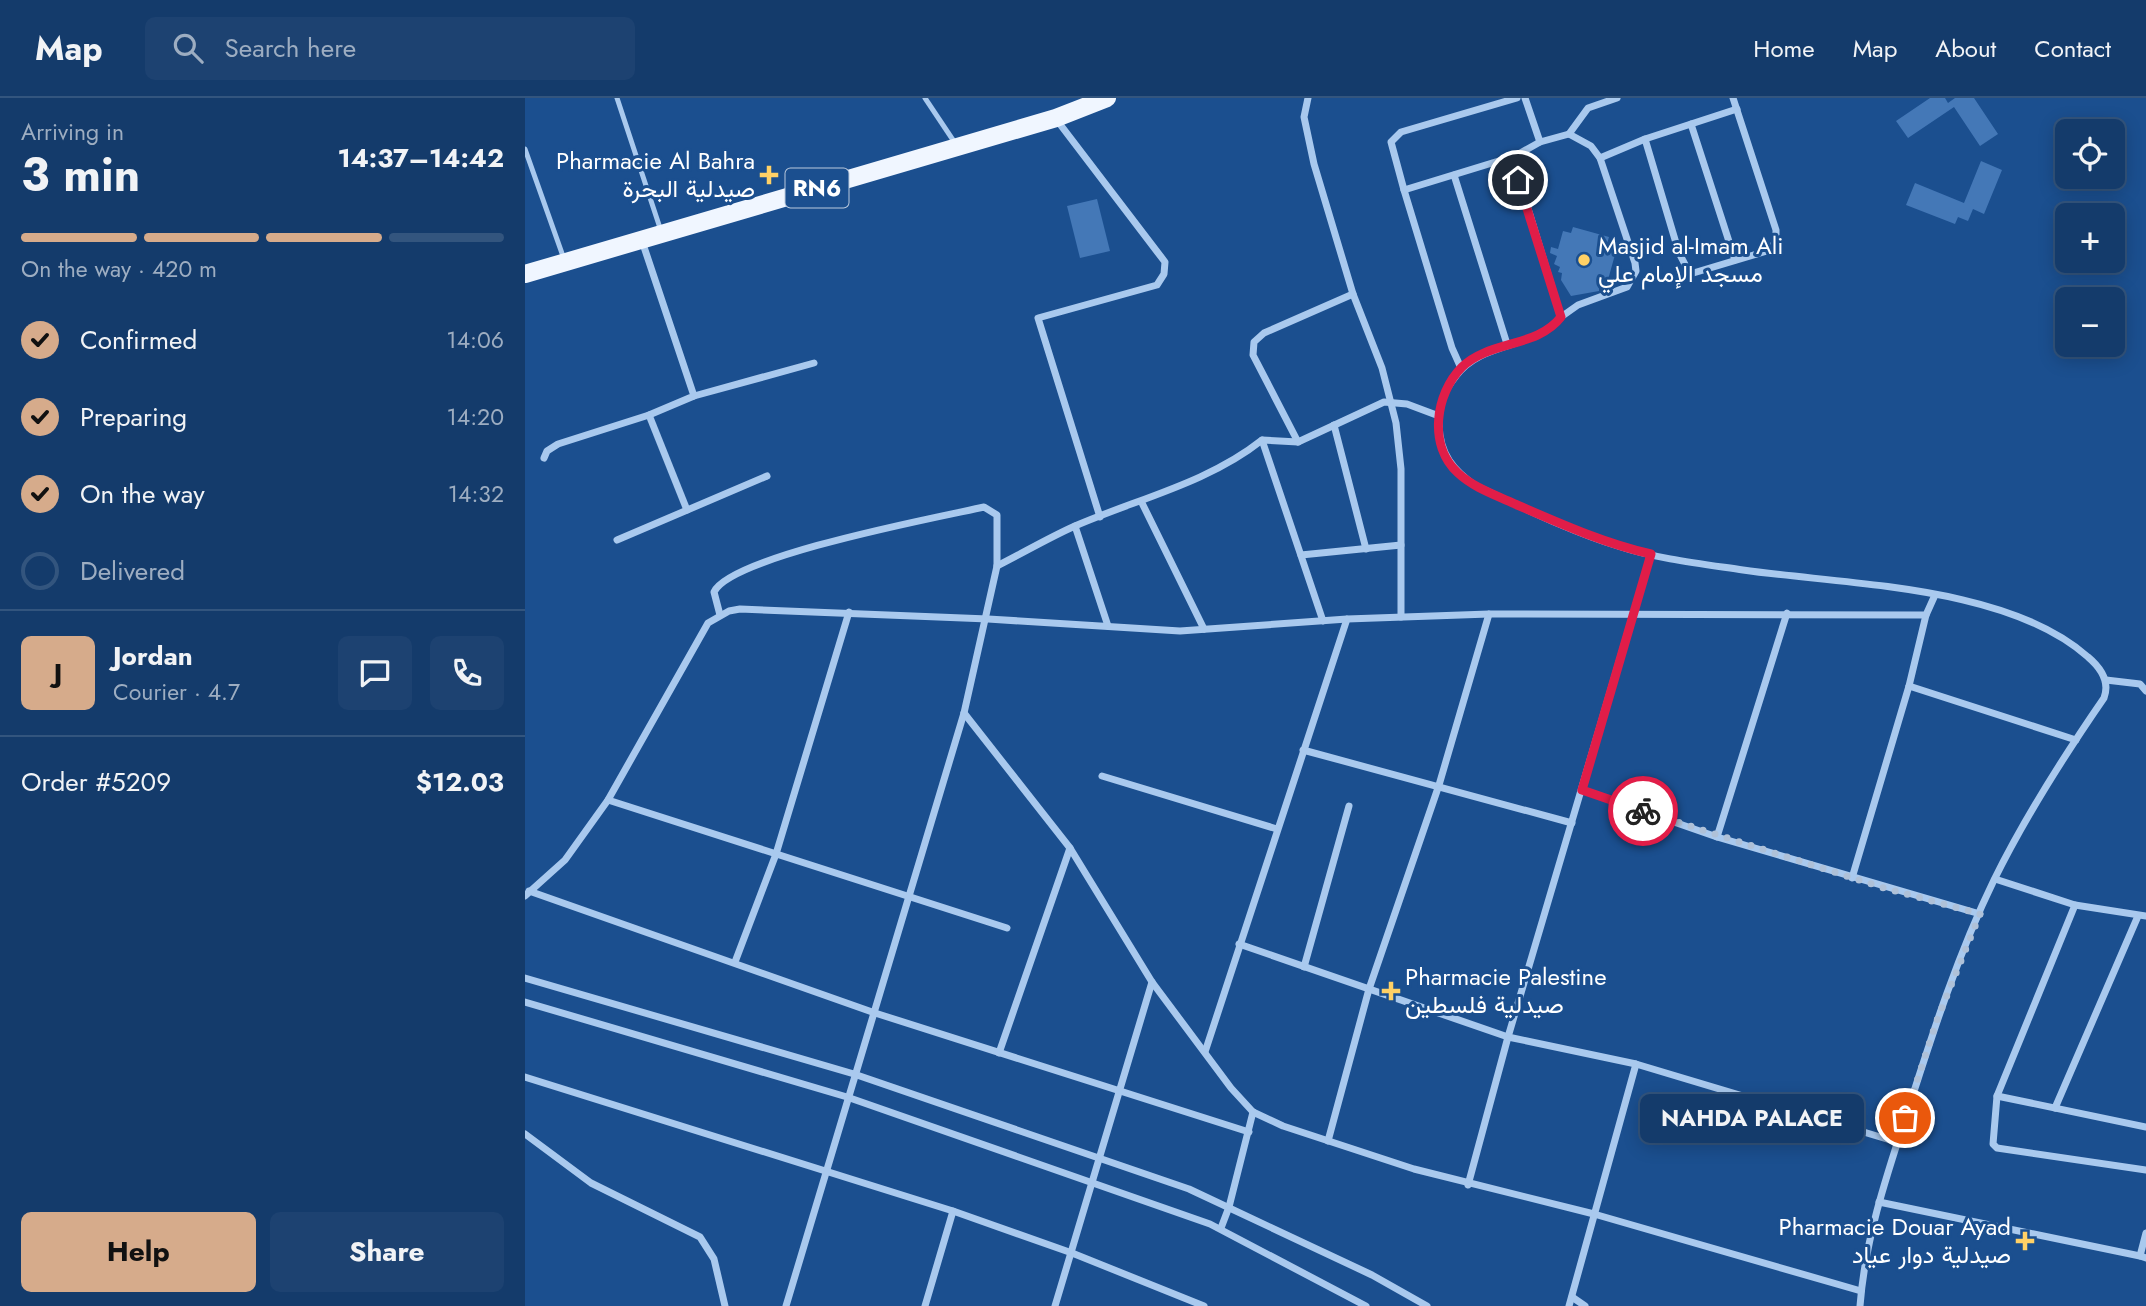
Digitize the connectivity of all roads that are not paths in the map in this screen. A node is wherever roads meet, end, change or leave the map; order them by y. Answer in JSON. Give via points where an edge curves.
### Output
{"nodes":[{"id":1,"x":617,"y":98,"type":"edge"},
{"id":2,"x":925,"y":98,"type":"edge"},
{"id":3,"x":1107,"y":98,"type":"edge"},
{"id":4,"x":1308,"y":98,"type":"edge"},
{"id":5,"x":1517,"y":98,"type":"edge"},
{"id":6,"x":1525,"y":98,"type":"edge"},
{"id":7,"x":1585,"y":98,"type":"edge"},
{"id":8,"x":1617,"y":98,"type":"edge"},
{"id":9,"x":1733,"y":98,"type":"edge"},
{"id":10,"x":1588,"y":108,"type":"junction"},
{"id":11,"x":1737,"y":109,"type":"junction"},
{"id":12,"x":1056,"y":118,"type":"junction"},
{"id":13,"x":1692,"y":124,"type":"junction"},
{"id":14,"x":1569,"y":134,"type":"junction"},
{"id":15,"x":1644,"y":139,"type":"junction"},
{"id":16,"x":1540,"y":142,"type":"junction"},
{"id":17,"x":957,"y":146,"type":"junction"},
{"id":18,"x":525,"y":149,"type":"edge"},
{"id":19,"x":1515,"y":156,"type":"junction"},
{"id":20,"x":1600,"y":158,"type":"junction"},
{"id":21,"x":1454,"y":176,"type":"junction"},
{"id":22,"x":1404,"y":190,"type":"junction"},
{"id":23,"x":662,"y":234,"type":"junction"},
{"id":24,"x":642,"y":241,"type":"junction"},
{"id":25,"x":1735,"y":260,"type":"junction"},
{"id":26,"x":565,"y":263,"type":"junction"},
{"id":27,"x":525,"y":274,"type":"edge"},
{"id":28,"x":1353,"y":294,"type":"junction"},
{"id":29,"x":1561,"y":317,"type":"junction"},
{"id":30,"x":1507,"y":344,"type":"junction"},
{"id":31,"x":814,"y":363,"type":"dead end"},
{"id":32,"x":1461,"y":368,"type":"junction"},
{"id":33,"x":694,"y":396,"type":"junction"},
{"id":34,"x":1392,"y":401,"type":"junction"},
{"id":35,"x":649,"y":415,"type":"junction"},
{"id":36,"x":1439,"y":416,"type":"junction"},
{"id":37,"x":1334,"y":425,"type":"junction"},
{"id":38,"x":1262,"y":440,"type":"junction"},
{"id":39,"x":1298,"y":442,"type":"junction"},
{"id":40,"x":544,"y":458,"type":"dead end"},
{"id":41,"x":767,"y":476,"type":"dead end"},
{"id":42,"x":1142,"y":503,"type":"junction"},
{"id":43,"x":687,"y":510,"type":"junction"},
{"id":44,"x":1100,"y":517,"type":"junction"},
{"id":45,"x":1075,"y":526,"type":"junction"},
{"id":46,"x":617,"y":540,"type":"dead end"},
{"id":47,"x":1401,"y":545,"type":"junction"},
{"id":48,"x":1366,"y":549,"type":"junction"},
{"id":49,"x":1651,"y":554,"type":"junction"},
{"id":50,"x":1301,"y":555,"type":"junction"},
{"id":51,"x":997,"y":566,"type":"junction"},
{"id":52,"x":1935,"y":595,"type":"junction"},
{"id":53,"x":849,"y":612,"type":"junction"},
{"id":54,"x":1633,"y":612,"type":"junction"},
{"id":55,"x":1787,"y":613,"type":"junction"},
{"id":56,"x":1489,"y":614,"type":"junction"},
{"id":57,"x":720,"y":615,"type":"junction"},
{"id":58,"x":1926,"y":615,"type":"junction"},
{"id":59,"x":1401,"y":617,"type":"junction"},
{"id":60,"x":988,"y":618,"type":"junction"},
{"id":61,"x":1347,"y":619,"type":"junction"},
{"id":62,"x":1323,"y":621,"type":"junction"},
{"id":63,"x":1108,"y":626,"type":"junction"},
{"id":64,"x":1204,"y":629,"type":"junction"},
{"id":65,"x":2106,"y":680,"type":"junction"},
{"id":66,"x":2143,"y":681,"type":"edge"},
{"id":67,"x":1909,"y":686,"type":"junction"},
{"id":68,"x":2146,"y":691,"type":"edge"},
{"id":69,"x":964,"y":712,"type":"junction"},
{"id":70,"x":2076,"y":740,"type":"junction"},
{"id":71,"x":1303,"y":750,"type":"junction"},
{"id":72,"x":1102,"y":776,"type":"dead end"},
{"id":73,"x":1439,"y":785,"type":"junction"},
{"id":74,"x":1582,"y":790,"type":"junction"},
{"id":75,"x":608,"y":800,"type":"junction"},
{"id":76,"x":1349,"y":806,"type":"dead end"},
{"id":77,"x":1571,"y":823,"type":"junction"},
{"id":78,"x":1277,"y":829,"type":"junction"},
{"id":79,"x":1717,"y":837,"type":"junction"},
{"id":80,"x":1070,"y":848,"type":"junction"},
{"id":81,"x":776,"y":854,"type":"junction"},
{"id":82,"x":1852,"y":878,"type":"junction"},
{"id":83,"x":1995,"y":879,"type":"junction"},
{"id":84,"x":527,"y":893,"type":"edge"},
{"id":85,"x":908,"y":897,"type":"junction"},
{"id":86,"x":2075,"y":905,"type":"junction"},
{"id":87,"x":1980,"y":914,"type":"junction"},
{"id":88,"x":2142,"y":916,"type":"edge"},
{"id":89,"x":1007,"y":928,"type":"dead end"},
{"id":90,"x":1239,"y":944,"type":"junction"},
{"id":91,"x":735,"y":962,"type":"junction"},
{"id":92,"x":1304,"y":967,"type":"junction"},
{"id":93,"x":525,"y":978,"type":"edge"},
{"id":94,"x":1152,"y":982,"type":"junction"},
{"id":95,"x":1369,"y":989,"type":"junction"},
{"id":96,"x":525,"y":1002,"type":"edge"},
{"id":97,"x":875,"y":1013,"type":"junction"},
{"id":98,"x":1508,"y":1037,"type":"junction"},
{"id":99,"x":1205,"y":1052,"type":"junction"},
{"id":100,"x":999,"y":1053,"type":"junction"},
{"id":101,"x":1636,"y":1064,"type":"junction"},
{"id":102,"x":854,"y":1074,"type":"junction"},
{"id":103,"x":525,"y":1077,"type":"edge"},
{"id":104,"x":1119,"y":1091,"type":"junction"},
{"id":105,"x":1997,"y":1096,"type":"junction"},
{"id":106,"x":847,"y":1097,"type":"junction"},
{"id":107,"x":2055,"y":1108,"type":"junction"},
{"id":108,"x":1253,"y":1112,"type":"junction"},
{"id":109,"x":2146,"y":1127,"type":"edge"},
{"id":110,"x":1249,"y":1132,"type":"junction"},
{"id":111,"x":525,"y":1134,"type":"edge"},
{"id":112,"x":1328,"y":1141,"type":"junction"},
{"id":113,"x":1897,"y":1142,"type":"junction"},
{"id":114,"x":1098,"y":1157,"type":"junction"},
{"id":115,"x":826,"y":1169,"type":"junction"},
{"id":116,"x":2146,"y":1170,"type":"edge"},
{"id":117,"x":1091,"y":1182,"type":"junction"},
{"id":118,"x":1468,"y":1185,"type":"junction"},
{"id":119,"x":1879,"y":1202,"type":"junction"},
{"id":120,"x":1229,"y":1207,"type":"junction"},
{"id":121,"x":953,"y":1211,"type":"junction"},
{"id":122,"x":1594,"y":1214,"type":"junction"},
{"id":123,"x":1220,"y":1228,"type":"junction"},
{"id":124,"x":2146,"y":1233,"type":"edge"},
{"id":125,"x":1072,"y":1253,"type":"junction"},
{"id":126,"x":2143,"y":1257,"type":"edge"},
{"id":127,"x":1861,"y":1291,"type":"junction"},
{"id":128,"x":1185,"y":1296,"type":"junction"},
{"id":129,"x":1572,"y":1297,"type":"junction"},
{"id":130,"x":725,"y":1306,"type":"edge"},
{"id":131,"x":786,"y":1306,"type":"edge"},
{"id":132,"x":925,"y":1306,"type":"edge"},
{"id":133,"x":1055,"y":1306,"type":"edge"},
{"id":134,"x":1183,"y":1306,"type":"edge"},
{"id":135,"x":1204,"y":1306,"type":"edge"},
{"id":136,"x":1366,"y":1306,"type":"edge"},
{"id":137,"x":1427,"y":1306,"type":"edge"},
{"id":138,"x":1569,"y":1306,"type":"edge"},
{"id":139,"x":1585,"y":1306,"type":"edge"},
{"id":140,"x":1860,"y":1306,"type":"edge"}],
"edges":[{"from":1,"to":23,"type":"lane"},
{"from":2,"to":17,"type":"lane"},
{"from":3,"to":12,"type":"main road","number":"RN6"},
{"from":4,"to":28,"type":"street","via":[[1305,130]]},
{"from":5,"to":22,"type":"street","via":[[1393,138],[1391,148]]},
{"from":6,"to":16,"type":"street"},
{"from":7,"to":10,"type":"street"},
{"from":8,"to":10,"type":"street"},
{"from":9,"to":11,"type":"street"},
{"from":10,"to":14,"type":"street"},
{"from":11,"to":13,"type":"street"},
{"from":11,"to":25,"type":"street","via":[[1776,237],[1767,251]]},
{"from":12,"to":17,"type":"main road","number":"RN6"},
{"from":12,"to":44,"type":"street","via":[[1165,262],[1157,285],[1038,318]]},
{"from":13,"to":15,"type":"street"},
{"from":13,"to":25,"type":"street"},
{"from":14,"to":16,"type":"street"},
{"from":14,"to":20,"type":"street","via":[[1591,146]]},
{"from":15,"to":20,"type":"street"},
{"from":15,"to":25,"type":"street","via":[[1679,253],[1690,274]]},
{"from":16,"to":19,"type":"street"},
{"from":17,"to":23,"type":"main road","number":"RN6"},
{"from":18,"to":26,"type":"lane"},
{"from":19,"to":21,"type":"street"},
{"from":19,"to":29,"type":"street","via":[[1518,180]]},
{"from":20,"to":29,"type":"street","via":[[1636,271],[1627,287],[1578,305]]},
{"from":21,"to":22,"type":"street"},
{"from":21,"to":30,"type":"street"},
{"from":22,"to":32,"type":"street"},
{"from":23,"to":24,"type":"main road","number":"RN6"},
{"from":24,"to":26,"type":"main road","number":"RN6"},
{"from":24,"to":33,"type":"street"},
{"from":26,"to":27,"type":"main road","number":"RN6"},
{"from":28,"to":34,"type":"street"},
{"from":28,"to":39,"type":"street","via":[[1264,333],[1254,342],[1253,355]]},
{"from":29,"to":30,"type":"street","via":[[1547,331]]},
{"from":30,"to":32,"type":"street"},
{"from":31,"to":33,"type":"street"},
{"from":32,"to":36,"type":"street","via":[[1442,396]]},
{"from":33,"to":35,"type":"street"},
{"from":34,"to":36,"type":"street"},
{"from":34,"to":37,"type":"street","via":[[1365,408]]},
{"from":34,"to":47,"type":"street","via":[[1401,469]]},
{"from":35,"to":40,"type":"street","via":[[558,444]]},
{"from":35,"to":43,"type":"street"},
{"from":36,"to":49,"type":"street","via":[[1450,465],[1476,486],[1618,546]]},
{"from":37,"to":39,"type":"street"},
{"from":37,"to":48,"type":"street"},
{"from":38,"to":39,"type":"street"},
{"from":38,"to":42,"type":"street","via":[[1244,454]]},
{"from":38,"to":50,"type":"street"},
{"from":41,"to":43,"type":"street"},
{"from":42,"to":44,"type":"street"},
{"from":42,"to":64,"type":"street"},
{"from":43,"to":46,"type":"street"},
{"from":44,"to":45,"type":"street"},
{"from":45,"to":51,"type":"street"},
{"from":45,"to":63,"type":"street"},
{"from":47,"to":48,"type":"street"},
{"from":47,"to":59,"type":"street"},
{"from":48,"to":50,"type":"street"},
{"from":49,"to":52,"type":"street"},
{"from":49,"to":54,"type":"street"},
{"from":50,"to":62,"type":"street"},
{"from":51,"to":57,"type":"street","via":[[997,515],[984,507],[859,534],[734,575],[714,592]]},
{"from":51,"to":60,"type":"street"},
{"from":52,"to":58,"type":"street"},
{"from":52,"to":65,"type":"street","via":[[2001,611],[2059,636],[2094,662]]},
{"from":53,"to":57,"type":"street","via":[[740,610]]},
{"from":53,"to":60,"type":"street"},
{"from":53,"to":81,"type":"street"},
{"from":54,"to":55,"type":"street"},
{"from":54,"to":56,"type":"street"},
{"from":54,"to":74,"type":"street"},
{"from":55,"to":58,"type":"street"},
{"from":55,"to":79,"type":"street"},
{"from":56,"to":59,"type":"street"},
{"from":56,"to":73,"type":"street"},
{"from":57,"to":75,"type":"street","via":[[708,623]]},
{"from":58,"to":67,"type":"street"},
{"from":59,"to":61,"type":"street"},
{"from":60,"to":63,"type":"street"},
{"from":60,"to":69,"type":"street"},
{"from":61,"to":62,"type":"street"},
{"from":61,"to":71,"type":"street"},
{"from":62,"to":64,"type":"street"},
{"from":63,"to":64,"type":"street"},
{"from":65,"to":66,"type":"street"},
{"from":65,"to":70,"type":"street","via":[[2104,698]]},
{"from":66,"to":68,"type":"street"},
{"from":67,"to":70,"type":"street"},
{"from":67,"to":82,"type":"street"},
{"from":69,"to":80,"type":"street"},
{"from":69,"to":85,"type":"street"},
{"from":70,"to":83,"type":"street"},
{"from":71,"to":73,"type":"street"},
{"from":71,"to":78,"type":"street"},
{"from":72,"to":78,"type":"street"},
{"from":73,"to":77,"type":"street"},
{"from":73,"to":95,"type":"street"},
{"from":74,"to":77,"type":"street"},
{"from":74,"to":79,"type":"street"},
{"from":75,"to":81,"type":"street"},
{"from":75,"to":84,"type":"street","via":[[565,860]]},
{"from":76,"to":92,"type":"street"},
{"from":77,"to":98,"type":"street"},
{"from":78,"to":90,"type":"street"},
{"from":79,"to":82,"type":"street"},
{"from":80,"to":94,"type":"street"},
{"from":80,"to":100,"type":"street"},
{"from":81,"to":85,"type":"street"},
{"from":81,"to":91,"type":"street"},
{"from":82,"to":87,"type":"street"},
{"from":83,"to":86,"type":"street"},
{"from":83,"to":87,"type":"street"},
{"from":84,"to":91,"type":"street"},
{"from":85,"to":89,"type":"street"},
{"from":85,"to":97,"type":"street"},
{"from":86,"to":88,"type":"street"},
{"from":86,"to":105,"type":"street"},
{"from":87,"to":113,"type":"street","via":[[1937,1020]]},
{"from":88,"to":107,"type":"street"},
{"from":90,"to":92,"type":"street"},
{"from":90,"to":99,"type":"street"},
{"from":91,"to":97,"type":"street"},
{"from":92,"to":95,"type":"street"},
{"from":93,"to":102,"type":"street"},
{"from":94,"to":99,"type":"street"},
{"from":94,"to":104,"type":"street"},
{"from":95,"to":98,"type":"street"},
{"from":95,"to":112,"type":"street"},
{"from":96,"to":106,"type":"street"},
{"from":97,"to":100,"type":"street"},
{"from":97,"to":102,"type":"street"},
{"from":98,"to":101,"type":"street"},
{"from":98,"to":118,"type":"street"},
{"from":99,"to":108,"type":"street"},
{"from":100,"to":104,"type":"street"},
{"from":101,"to":113,"type":"street"},
{"from":101,"to":122,"type":"street"},
{"from":102,"to":106,"type":"street"},
{"from":102,"to":114,"type":"street"},
{"from":103,"to":115,"type":"street"},
{"from":104,"to":110,"type":"street"},
{"from":104,"to":114,"type":"street"},
{"from":105,"to":107,"type":"street"},
{"from":105,"to":116,"type":"street","via":[[1993,1140],[1997,1148]]},
{"from":106,"to":115,"type":"street"},
{"from":106,"to":117,"type":"street"},
{"from":107,"to":109,"type":"street"},
{"from":108,"to":110,"type":"street"},
{"from":108,"to":112,"type":"street"},
{"from":110,"to":120,"type":"street"},
{"from":111,"to":130,"type":"street","via":[[591,1183],[700,1237],[714,1259]]},
{"from":112,"to":118,"type":"street"},
{"from":113,"to":119,"type":"street"},
{"from":114,"to":117,"type":"street"},
{"from":114,"to":120,"type":"street"},
{"from":115,"to":121,"type":"street"},
{"from":115,"to":131,"type":"street"},
{"from":117,"to":123,"type":"street"},
{"from":117,"to":125,"type":"street"},
{"from":118,"to":122,"type":"street"},
{"from":119,"to":126,"type":"street"},
{"from":119,"to":127,"type":"street"},
{"from":120,"to":123,"type":"street"},
{"from":120,"to":137,"type":"street"},
{"from":121,"to":125,"type":"street"},
{"from":121,"to":132,"type":"street"},
{"from":122,"to":127,"type":"street"},
{"from":122,"to":129,"type":"street"},
{"from":123,"to":136,"type":"street"},
{"from":124,"to":126,"type":"street"},
{"from":125,"to":128,"type":"street"},
{"from":125,"to":133,"type":"street"},
{"from":127,"to":140,"type":"street"},
{"from":128,"to":134,"type":"street"},
{"from":128,"to":135,"type":"street"},
{"from":129,"to":138,"type":"street"},
{"from":129,"to":139,"type":"street"}]}
